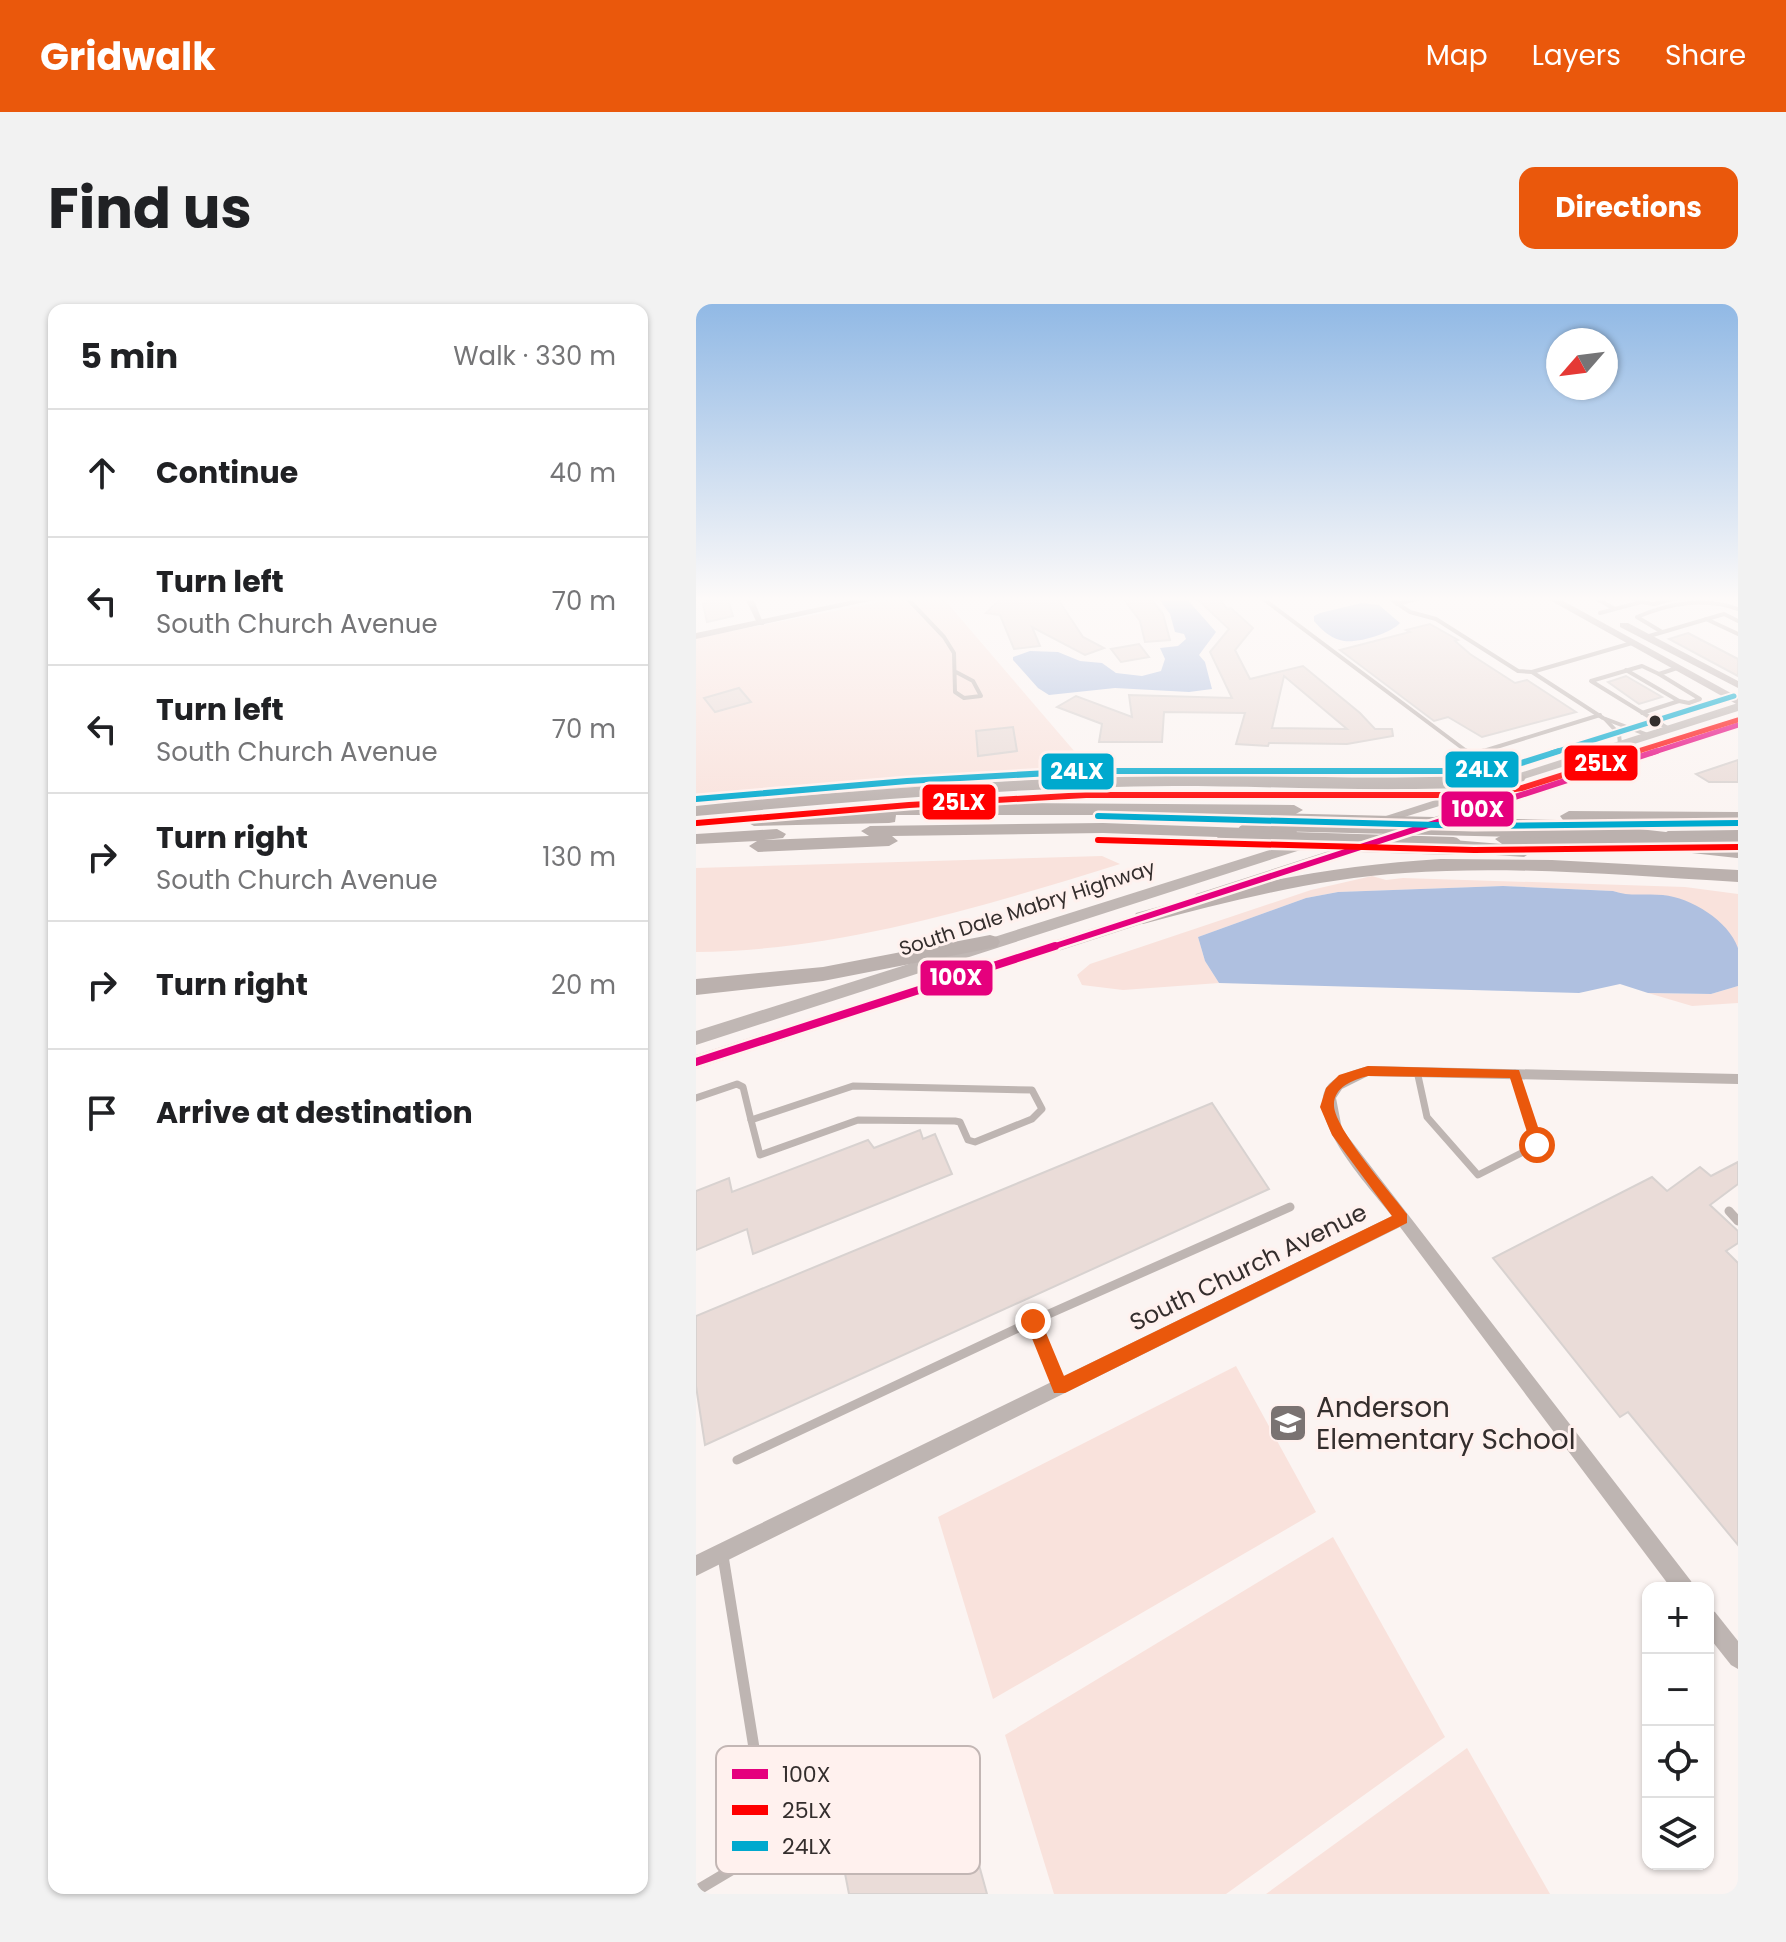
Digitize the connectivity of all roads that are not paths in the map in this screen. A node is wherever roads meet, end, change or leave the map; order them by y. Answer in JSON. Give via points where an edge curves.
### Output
{"nodes":[{"id":1,"x":956,"y":672,"type":"joint"},
{"id":2,"x":1361,"y":672,"type":"edge"},
{"id":3,"x":1532,"y":672,"type":"edge"},
{"id":4,"x":1620,"y":672,"type":"edge"},
{"id":5,"x":1630,"y":672,"type":"edge"},
{"id":6,"x":1655,"y":672,"type":"edge"},
{"id":7,"x":1664,"y":672,"type":"edge"},
{"id":8,"x":1684,"y":672,"type":"edge"},
{"id":9,"x":1713,"y":672,"type":"edge"},
{"id":10,"x":1659,"y":674,"type":"junction"},
{"id":11,"x":1738,"y":685,"type":"edge"},
{"id":12,"x":1679,"y":701,"type":"junction"},
{"id":13,"x":1738,"y":704,"type":"edge"},
{"id":14,"x":1642,"y":713,"type":"junction"},
{"id":15,"x":1602,"y":716,"type":"junction"},
{"id":16,"x":1737,"y":724,"type":"edge"},
{"id":17,"x":1669,"y":729,"type":"junction"},
{"id":18,"x":1648,"y":735,"type":"junction"},
{"id":19,"x":1620,"y":744,"type":"junction"},
{"id":20,"x":1518,"y":777,"type":"junction"},
{"id":21,"x":696,"y":811,"type":"edge"},
{"id":22,"x":1738,"y":817,"type":"edge"},
{"id":23,"x":696,"y":821,"type":"edge"},
{"id":24,"x":1738,"y":835,"type":"edge"},
{"id":25,"x":1474,"y":838,"type":"junction"},
{"id":26,"x":696,"y":839,"type":"edge"},
{"id":27,"x":696,"y":849,"type":"edge"},
{"id":28,"x":1738,"y":849,"type":"edge"},
{"id":29,"x":1738,"y":867,"type":"edge"},
{"id":30,"x":1738,"y":876,"type":"edge"},
{"id":31,"x":1143,"y":918,"type":"junction"},
{"id":32,"x":990,"y":942,"type":"junction"},
{"id":33,"x":696,"y":987,"type":"edge"},
{"id":34,"x":696,"y":1038,"type":"edge"},
{"id":35,"x":696,"y":1062,"type":"edge"},
{"id":36,"x":1417,"y":1071,"type":"junction"},
{"id":37,"x":1515,"y":1073,"type":"junction"},
{"id":38,"x":1738,"y":1079,"type":"edge"},
{"id":39,"x":696,"y":1098,"type":"edge"},
{"id":40,"x":751,"y":1120,"type":"junction"},
{"id":41,"x":1290,"y":1207,"type":"dead end"},
{"id":42,"x":1729,"y":1211,"type":"dead end"},
{"id":43,"x":1402,"y":1218,"type":"junction"},
{"id":44,"x":1738,"y":1221,"type":"edge"},
{"id":45,"x":1033,"y":1321,"type":"junction"},
{"id":46,"x":1060,"y":1387,"type":"junction"},
{"id":47,"x":737,"y":1460,"type":"dead end"},
{"id":48,"x":723,"y":1553,"type":"junction"},
{"id":49,"x":696,"y":1566,"type":"edge"},
{"id":50,"x":1679,"y":1582,"type":"edge"},
{"id":51,"x":1714,"y":1627,"type":"edge"},
{"id":52,"x":1738,"y":1658,"type":"edge"},
{"id":53,"x":754,"y":1746,"type":"edge"},
{"id":54,"x":725,"y":1874,"type":"edge"},
{"id":55,"x":696,"y":1891,"type":"edge"}],
"edges":[{"from":1,"to":1,"type":"lane","via":[[955,692],[964,698],[981,696],[973,681]]},
{"from":2,"to":15,"type":"lane","via":[[1471,755]]},
{"from":3,"to":15,"type":"lane"},
{"from":4,"to":14,"type":"lane","via":[[1591,682]]},
{"from":5,"to":12,"type":"lane"},
{"from":6,"to":10,"type":"lane"},
{"from":7,"to":10,"type":"lane"},
{"from":8,"to":13,"type":"main road"},
{"from":9,"to":11,"type":"main road"},
{"from":10,"to":12,"type":"lane","via":[[1700,699]]},
{"from":12,"to":14,"type":"lane"},
{"from":13,"to":17,"type":"main road","name":"South Dale Mabry Highway"},
{"from":14,"to":17,"type":"lane"},
{"from":15,"to":18,"type":"lane"},
{"from":15,"to":19,"type":"lane","via":[[1619,734]]},
{"from":16,"to":31,"type":"main road","name":"South Dale Mabry Highway"},
{"from":17,"to":18,"type":"main road","name":"South Dale Mabry Highway"},
{"from":18,"to":19,"type":"main road","name":"South Dale Mabry Highway"},
{"from":19,"to":20,"type":"main road","name":"South Dale Mabry Highway"},
{"from":20,"to":21,"type":"highway","via":[[1443,784],[1071,783]]},
{"from":20,"to":32,"type":"main road","name":"South Dale Mabry Highway"},
{"from":22,"to":23,"type":"highway","via":[[1011,808]]},
{"from":23,"to":28,"type":"highway","bridge":true,"via":[[921,818],[1557,829]]},
{"from":24,"to":25,"type":"highway"},
{"from":25,"to":26,"type":"highway","bridge":true,"via":[[991,828]]},
{"from":25,"to":28,"type":"highway"},
{"from":27,"to":29,"type":"highway","bridge":true,"via":[[979,838],[1226,839],[1453,846]]},
{"from":30,"to":31,"type":"highway","via":[[1476,865],[1380,869],[1276,884]]},
{"from":31,"to":35,"type":"main road","name":"South Dale Mabry Highway"},
{"from":32,"to":33,"type":"highway","via":[[814,976]]},
{"from":32,"to":34,"type":"main road","name":"South Dale Mabry Highway"},
{"from":36,"to":37,"type":"street","name":"South Church Avenue"},
{"from":36,"to":37,"type":"lane","via":[[1427,1117],[1478,1175],[1537,1145]]},
{"from":36,"to":43,"type":"street","name":"South Church Avenue","via":[[1368,1071],[1344,1078],[1331,1092],[1327,1107],[1336,1131]]},
{"from":37,"to":38,"type":"street","name":"South Church Avenue"},
{"from":39,"to":40,"type":"lane","via":[[737,1084],[743,1087]]},
{"from":40,"to":40,"type":"lane","via":[[853,1086],[1032,1090],[1042,1109],[1032,1119],[975,1142],[955,1121],[858,1120],[760,1155]]},
{"from":41,"to":45,"type":"lane"},
{"from":42,"to":44,"type":"lane"},
{"from":43,"to":46,"type":"street","name":"South Church Avenue"},
{"from":43,"to":50,"type":"street"},
{"from":45,"to":46,"type":"lane"},
{"from":45,"to":47,"type":"lane"},
{"from":46,"to":48,"type":"street","name":"South Church Avenue"},
{"from":48,"to":49,"type":"street","name":"South Church Avenue"},
{"from":48,"to":53,"type":"lane"},
{"from":51,"to":52,"type":"street"},
{"from":54,"to":55,"type":"lane"}]}
